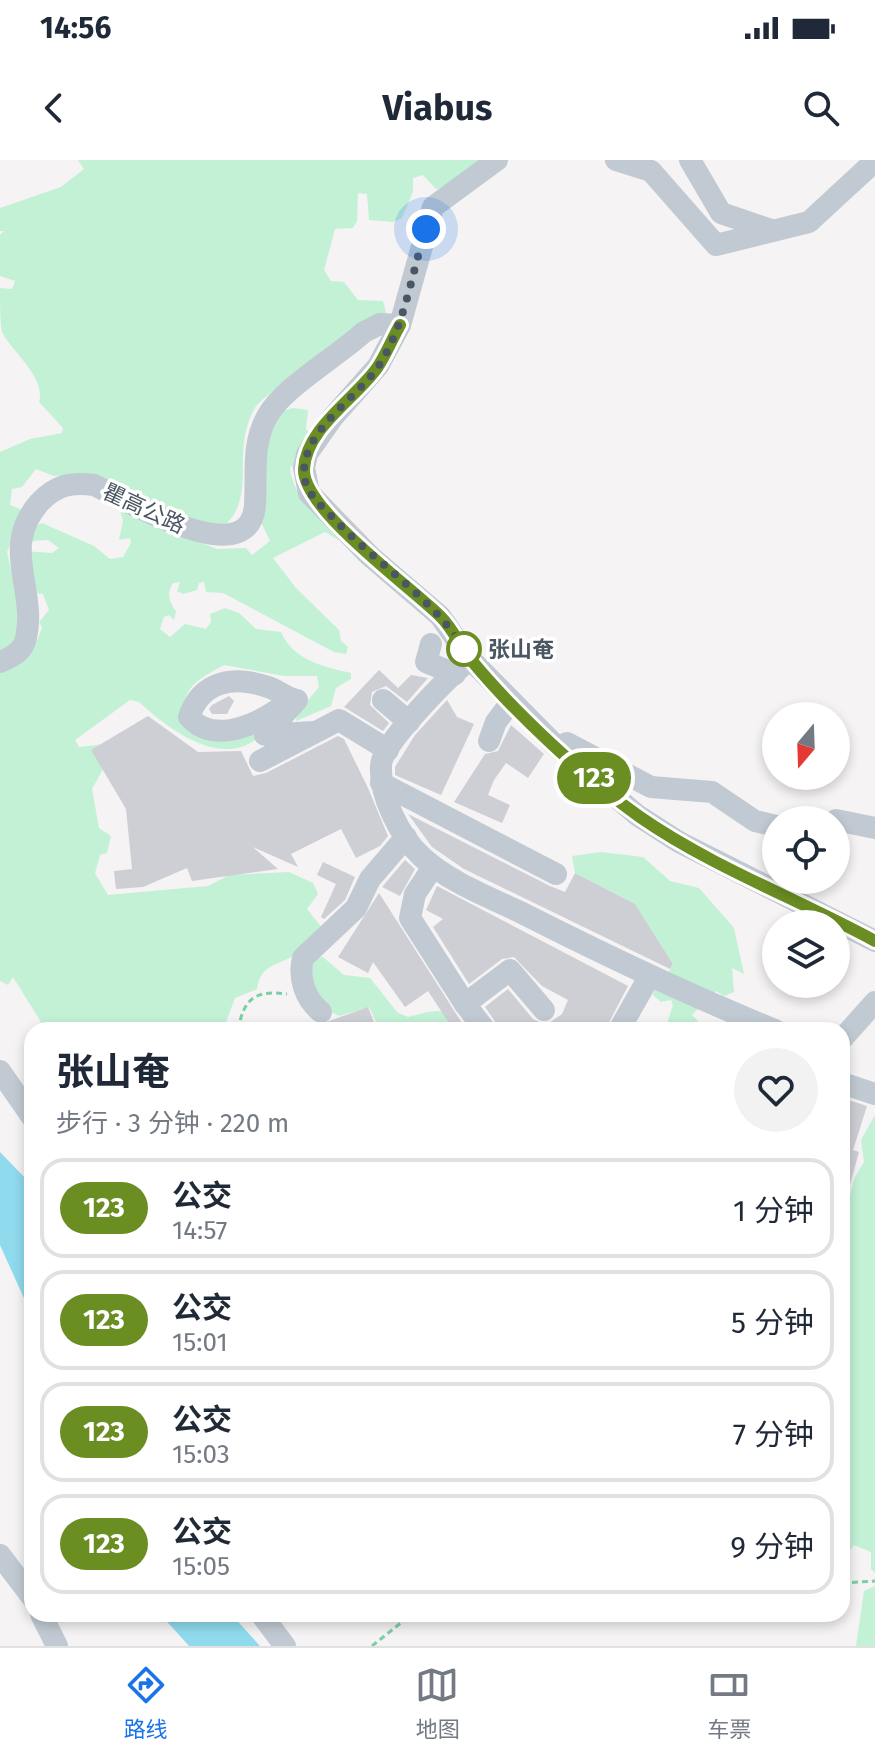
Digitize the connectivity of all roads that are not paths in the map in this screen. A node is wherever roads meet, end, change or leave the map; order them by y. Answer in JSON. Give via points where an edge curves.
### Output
{"nodes":[{"id":1,"x":497,"y":160,"type":"edge"},
{"id":2,"x":616,"y":160,"type":"edge"},
{"id":3,"x":690,"y":160,"type":"edge"},
{"id":4,"x":875,"y":161,"type":"edge"},
{"id":5,"x":809,"y":222,"type":"junction"},
{"id":6,"x":400,"y":325,"type":"junction"},
{"id":7,"x":431,"y":644,"type":"dead end"},
{"id":8,"x":0,"y":662,"type":"edge"},
{"id":9,"x":462,"y":666,"type":"junction"},
{"id":10,"x":291,"y":699,"type":"dead end"},
{"id":11,"x":383,"y":700,"type":"dead end"},
{"id":12,"x":511,"y":702,"type":"junction"},
{"id":13,"x":409,"y":722,"type":"junction"},
{"id":14,"x":538,"y":727,"type":"junction"},
{"id":15,"x":314,"y":732,"type":"junction"},
{"id":16,"x":489,"y":741,"type":"dead end"},
{"id":17,"x":388,"y":750,"type":"junction"},
{"id":18,"x":260,"y":761,"type":"dead end"},
{"id":19,"x":381,"y":783,"type":"junction"},
{"id":20,"x":762,"y":823,"type":"edge"},
{"id":21,"x":850,"y":823,"type":"edge"},
{"id":22,"x":875,"y":828,"type":"edge"},
{"id":23,"x":406,"y":837,"type":"junction"},
{"id":24,"x":433,"y":867,"type":"junction"},
{"id":25,"x":556,"y":874,"type":"dead end"},
{"id":26,"x":875,"y":941,"type":"edge"},
{"id":27,"x":649,"y":977,"type":"junction"},
{"id":28,"x":875,"y":1002,"type":"edge"},
{"id":29,"x":314,"y":1004,"type":"road end"},
{"id":30,"x":465,"y":1004,"type":"junction"},
{"id":31,"x":544,"y":1010,"type":"dead end"},
{"id":32,"x":479,"y":1022,"type":"edge"},
{"id":33,"x":624,"y":1022,"type":"edge"},
{"id":34,"x":756,"y":1022,"type":"edge"},
{"id":35,"x":850,"y":1030,"type":"edge"},
{"id":36,"x":0,"y":1071,"type":"edge"},
{"id":37,"x":850,"y":1086,"type":"edge"},
{"id":38,"x":875,"y":1094,"type":"edge"},
{"id":39,"x":24,"y":1106,"type":"edge"},
{"id":40,"x":0,"y":1555,"type":"edge"},
{"id":41,"x":24,"y":1586,"type":"edge"},
{"id":42,"x":45,"y":1622,"type":"edge"},
{"id":43,"x":267,"y":1622,"type":"edge"},
{"id":44,"x":57,"y":1646,"type":"edge"},
{"id":45,"x":285,"y":1646,"type":"edge"}],
"edges":[{"from":1,"to":6,"type":"street","via":[[433,207]]},
{"from":2,"to":5,"type":"street","via":[[651,171],[716,245]]},
{"from":3,"to":5,"type":"street","via":[[721,213],[769,231]]},
{"from":4,"to":5,"type":"street"},
{"from":6,"to":8,"type":"street","name":"瞿高公路","via":[[380,324],[364,332],[278,399],[256,446],[255,505],[252,521],[243,529],[225,537],[189,530],[94,485],[64,484],[51,491],[30,512],[17,554],[26,638],[22,649]]},
{"from":6,"to":9,"type":"street","via":[[378,366],[318,435],[307,454],[305,478],[309,493],[359,545],[446,622]]},
{"from":7,"to":9,"type":"street","via":[[426,662]]},
{"from":9,"to":12,"type":"street"},
{"from":9,"to":13,"type":"street"},
{"from":10,"to":15,"type":"street","via":[[297,700],[265,735]]},
{"from":11,"to":13,"type":"street"},
{"from":12,"to":14,"type":"street"},
{"from":12,"to":16,"type":"street"},
{"from":13,"to":17,"type":"street"},
{"from":14,"to":20,"type":"street","via":[[651,787],[712,792]]},
{"from":14,"to":26,"type":"street","via":[[637,815],[679,842]]},
{"from":15,"to":17,"type":"street","via":[[339,720]]},
{"from":15,"to":18,"type":"street"},
{"from":17,"to":19,"type":"street","via":[[381,761]]},
{"from":19,"to":23,"type":"street"},
{"from":19,"to":25,"type":"street"},
{"from":21,"to":22,"type":"street"},
{"from":23,"to":24,"type":"street"},
{"from":23,"to":29,"type":"street","via":[[370,879],[356,908],[303,958],[302,982]]},
{"from":24,"to":27,"type":"street"},
{"from":24,"to":30,"type":"street","via":[[415,894],[410,918]]},
{"from":27,"to":33,"type":"street"},
{"from":27,"to":34,"type":"street"},
{"from":28,"to":35,"type":"street"},
{"from":30,"to":31,"type":"street","via":[[510,970]]},
{"from":30,"to":32,"type":"street"},
{"from":36,"to":39,"type":"street"},
{"from":37,"to":38,"type":"street"},
{"from":40,"to":41,"type":"street"},
{"from":42,"to":44,"type":"street"},
{"from":43,"to":45,"type":"street"}]}
